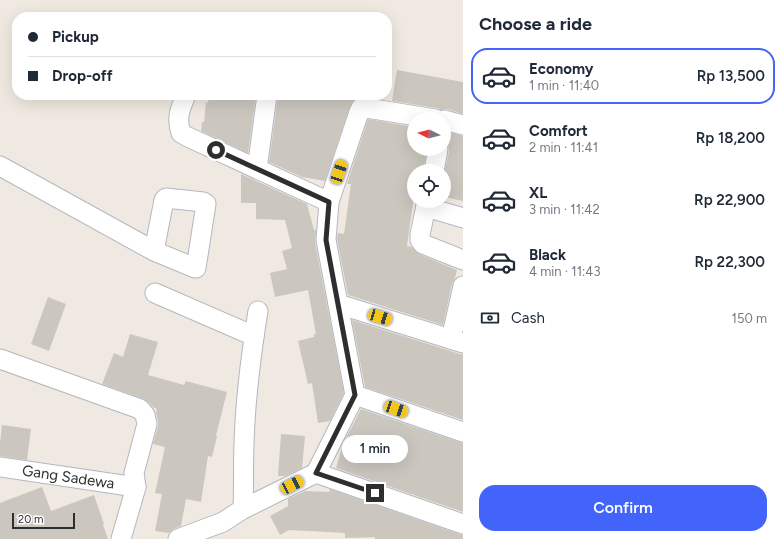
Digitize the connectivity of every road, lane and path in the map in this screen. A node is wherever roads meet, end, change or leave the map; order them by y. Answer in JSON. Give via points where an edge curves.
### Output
{"nodes":[{"id":1,"x":184,"y":100,"type":"edge"},
{"id":2,"x":266,"y":100,"type":"edge"},
{"id":3,"x":407,"y":114,"type":"edge"},
{"id":4,"x":451,"y":122,"type":"edge"},
{"id":5,"x":463,"y":125,"type":"edge"},
{"id":6,"x":0,"y":166,"type":"edge"},
{"id":7,"x":257,"y":169,"type":"junction"},
{"id":8,"x":329,"y":202,"type":"junction"},
{"id":9,"x":425,"y":208,"type":"edge"},
{"id":10,"x":437,"y":208,"type":"edge"},
{"id":11,"x":463,"y":218,"type":"edge"},
{"id":12,"x":154,"y":251,"type":"dead end"},
{"id":13,"x":463,"y":260,"type":"edge"},
{"id":14,"x":463,"y":286,"type":"edge"},
{"id":15,"x":155,"y":293,"type":"dead end"},
{"id":16,"x":338,"y":304,"type":"junction"},
{"id":17,"x":258,"y":311,"type":"dead end"},
{"id":18,"x":254,"y":336,"type":"junction"},
{"id":19,"x":457,"y":341,"type":"edge"},
{"id":20,"x":0,"y":359,"type":"edge"},
{"id":21,"x":355,"y":395,"type":"junction"},
{"id":22,"x":463,"y":432,"type":"edge"},
{"id":23,"x":0,"y":466,"type":"edge"},
{"id":24,"x":316,"y":473,"type":"junction"},
{"id":25,"x":136,"y":487,"type":"junction"},
{"id":26,"x":244,"y":509,"type":"junction"},
{"id":27,"x":463,"y":524,"type":"edge"},
{"id":28,"x":121,"y":539,"type":"edge"},
{"id":29,"x":178,"y":539,"type":"edge"}],
"edges":[{"from":1,"to":7,"type":"street","via":[[178,125],[181,133]]},
{"from":2,"to":7,"type":"street"},
{"from":3,"to":8,"type":"street","via":[[361,108]]},
{"from":4,"to":5,"type":"street"},
{"from":6,"to":12,"type":"street"},
{"from":7,"to":8,"type":"street"},
{"from":8,"to":16,"type":"street","via":[[326,240]]},
{"from":9,"to":13,"type":"street","via":[[420,240],[423,244]]},
{"from":10,"to":11,"type":"street"},
{"from":14,"to":19,"type":"street"},
{"from":15,"to":18,"type":"street"},
{"from":16,"to":19,"type":"street"},
{"from":16,"to":21,"type":"street"},
{"from":17,"to":18,"type":"street"},
{"from":18,"to":26,"type":"street","via":[[245,414]]},
{"from":20,"to":25,"type":"street","via":[[140,409],[147,424],[134,473]]},
{"from":21,"to":22,"type":"street"},
{"from":21,"to":24,"type":"street"},
{"from":23,"to":25,"type":"street","name":"Gang Sadewa"},
{"from":24,"to":26,"type":"street"},
{"from":24,"to":27,"type":"street"},
{"from":25,"to":28,"type":"street"},
{"from":26,"to":29,"type":"street","via":[[223,522]]}]}
